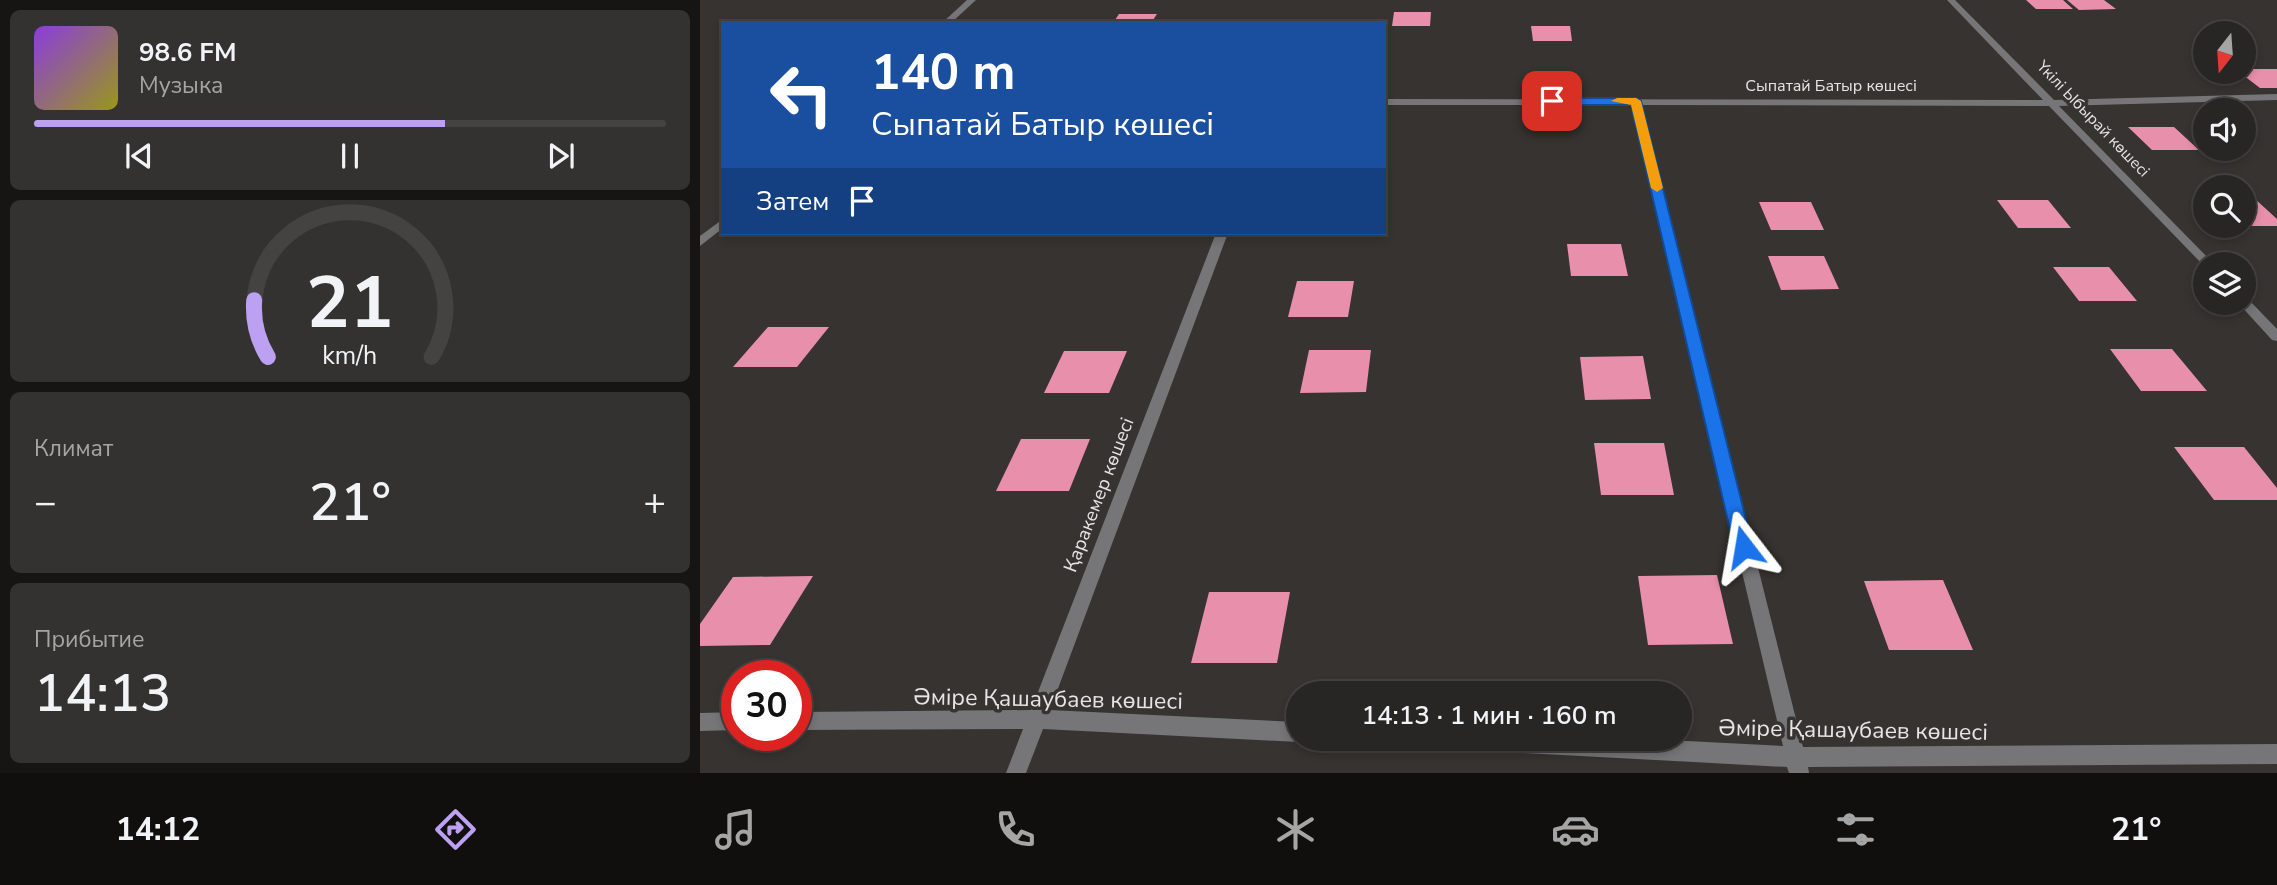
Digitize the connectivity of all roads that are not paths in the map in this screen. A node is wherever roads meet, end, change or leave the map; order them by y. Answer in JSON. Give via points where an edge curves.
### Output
{"nodes":[{"id":1,"x":972,"y":0,"type":"edge"},
{"id":2,"x":1951,"y":0,"type":"edge"},
{"id":3,"x":948,"y":21,"type":"edge"},
{"id":4,"x":2277,"y":97,"type":"edge"},
{"id":5,"x":1636,"y":101,"type":"junction"},
{"id":6,"x":1386,"y":102,"type":"edge"},
{"id":7,"x":2053,"y":103,"type":"junction"},
{"id":8,"x":721,"y":224,"type":"edge"},
{"id":9,"x":1221,"y":235,"type":"edge"},
{"id":10,"x":700,"y":242,"type":"edge"},
{"id":11,"x":2196,"y":252,"type":"edge"},
{"id":12,"x":2256,"y":315,"type":"edge"},
{"id":13,"x":2277,"y":337,"type":"edge"},
{"id":14,"x":1036,"y":719,"type":"junction"},
{"id":15,"x":812,"y":721,"type":"edge"},
{"id":16,"x":700,"y":722,"type":"edge"},
{"id":17,"x":721,"y":722,"type":"edge"},
{"id":18,"x":1286,"y":731,"type":"edge"},
{"id":19,"x":1606,"y":751,"type":"edge"},
{"id":20,"x":2277,"y":754,"type":"edge"},
{"id":21,"x":1797,"y":765,"type":"edge"},
{"id":22,"x":1016,"y":773,"type":"edge"}],
"edges":[{"from":1,"to":3,"type":"street"},
{"from":2,"to":7,"type":"street","name":"Үкілі Ыбырай көшесі"},
{"from":4,"to":7,"type":"street","name":"Сыпатай Батыр көшесі"},
{"from":5,"to":6,"type":"street","name":"Сыпатай Батыр көшесі"},
{"from":5,"to":7,"type":"street","name":"Сыпатай Батыр көшесі"},
{"from":5,"to":21,"type":"street"},
{"from":7,"to":11,"type":"street","name":"Үкілі Ыбырай көшесі"},
{"from":8,"to":10,"type":"street"},
{"from":9,"to":14,"type":"street","name":"Қаракемер көшесі"},
{"from":12,"to":13,"type":"street"},
{"from":14,"to":15,"type":"street","name":"Әміре Қашаубаев көшесі"},
{"from":14,"to":18,"type":"street","name":"Әміре Қашаубаев көшесі"},
{"from":14,"to":22,"type":"street","name":"Қаракемер көшесі"},
{"from":16,"to":17,"type":"street"},
{"from":19,"to":21,"type":"street","name":"Әміре Қашаубаев көшесі"},
{"from":20,"to":21,"type":"street","name":"Әміре Қашаубаев көшесі"}]}
